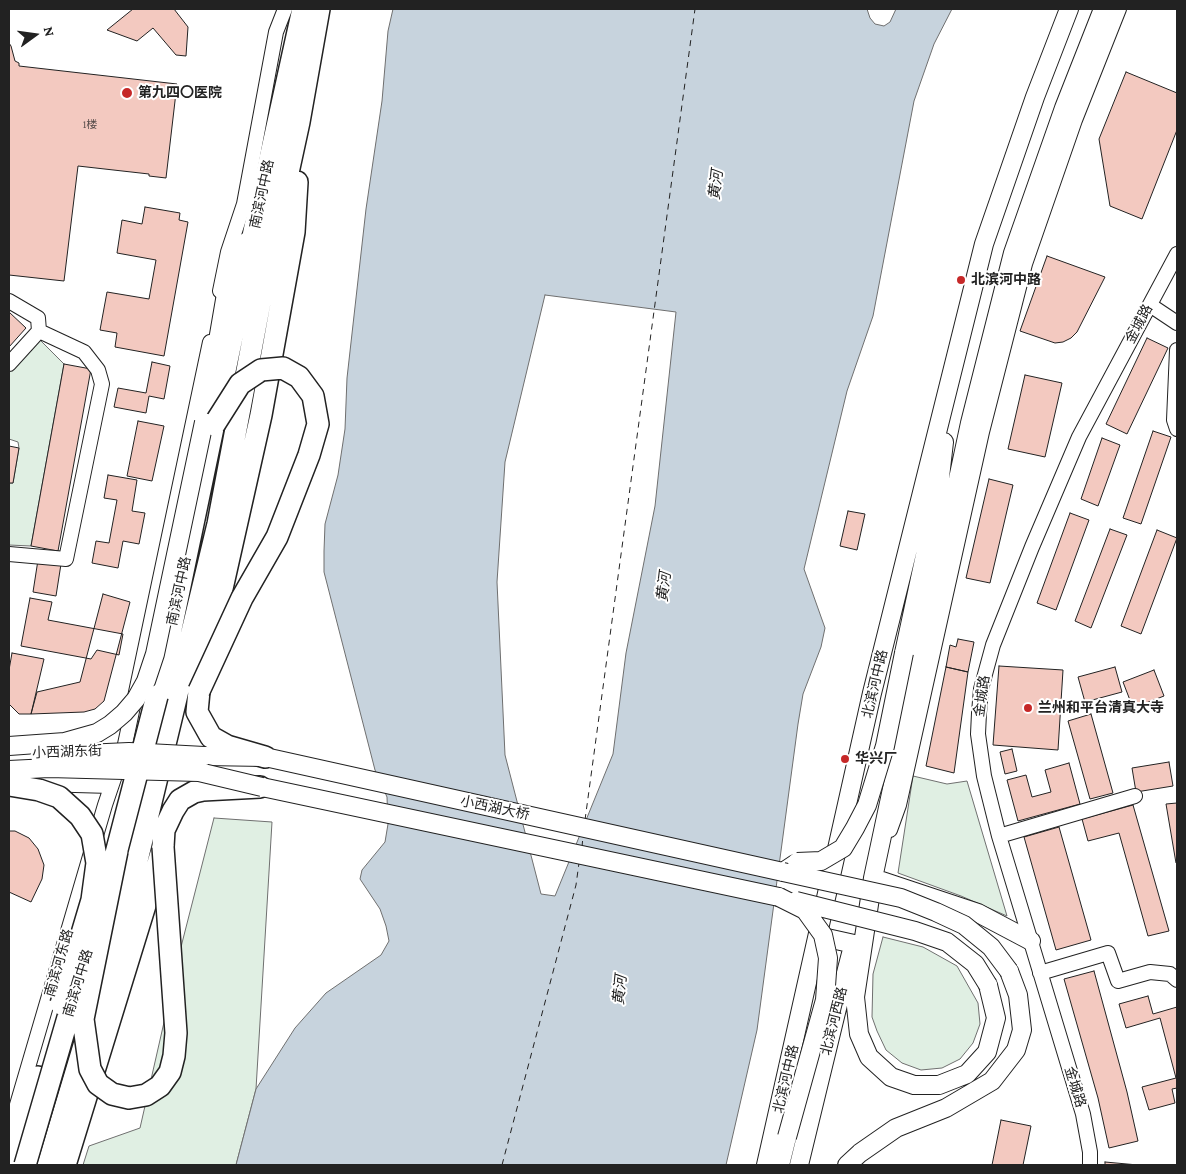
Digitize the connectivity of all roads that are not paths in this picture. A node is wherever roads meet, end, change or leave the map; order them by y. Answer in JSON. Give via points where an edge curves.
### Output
{"nodes":[{"id":1,"x":285,"y":9,"type":"edge"},
{"id":2,"x":303,"y":9,"type":"edge"},
{"id":3,"x":319,"y":9,"type":"edge"},
{"id":4,"x":1069,"y":9,"type":"edge"},
{"id":5,"x":1103,"y":9,"type":"edge"},
{"id":6,"x":1118,"y":9,"type":"edge"},
{"id":7,"x":299,"y":122,"type":"junction"},
{"id":8,"x":1177,"y":254,"type":"edge"},
{"id":9,"x":9,"y":301,"type":"edge"},
{"id":10,"x":1150,"y":304,"type":"junction"},
{"id":11,"x":1177,"y":323,"type":"edge"},
{"id":12,"x":38,"y":331,"type":"junction"},
{"id":13,"x":1177,"y":350,"type":"edge"},
{"id":14,"x":9,"y":364,"type":"edge"},
{"id":15,"x":950,"y":377,"type":"junction"},
{"id":16,"x":209,"y":424,"type":"junction"},
{"id":17,"x":1177,"y":429,"type":"edge"},
{"id":18,"x":9,"y":554,"type":"edge"},
{"id":19,"x":199,"y":691,"type":"junction"},
{"id":20,"x":9,"y":746,"type":"edge"},
{"id":21,"x":124,"y":749,"type":"junction"},
{"id":22,"x":9,"y":756,"type":"edge"},
{"id":23,"x":265,"y":757,"type":"junction"},
{"id":24,"x":9,"y":770,"type":"edge"},
{"id":25,"x":9,"y":784,"type":"edge"},
{"id":26,"x":111,"y":786,"type":"junction"},
{"id":27,"x":262,"y":787,"type":"junction"},
{"id":28,"x":1135,"y":796,"type":"dead end"},
{"id":29,"x":1000,"y":836,"type":"junction"},
{"id":30,"x":163,"y":847,"type":"junction"},
{"id":31,"x":117,"y":851,"type":"junction"},
{"id":32,"x":783,"y":872,"type":"junction"},
{"id":33,"x":873,"y":878,"type":"junction"},
{"id":34,"x":779,"y":897,"type":"junction"},
{"id":35,"x":818,"y":936,"type":"junction"},
{"id":36,"x":1031,"y":941,"type":"junction"},
{"id":37,"x":854,"y":944,"type":"junction"},
{"id":38,"x":1040,"y":973,"type":"junction"},
{"id":39,"x":1177,"y":980,"type":"edge"},
{"id":40,"x":9,"y":1140,"type":"edge"},
{"id":41,"x":11,"y":1165,"type":"edge"},
{"id":42,"x":25,"y":1165,"type":"edge"},
{"id":43,"x":48,"y":1165,"type":"edge"},
{"id":44,"x":64,"y":1165,"type":"edge"},
{"id":45,"x":766,"y":1165,"type":"edge"},
{"id":46,"x":780,"y":1165,"type":"edge"},
{"id":47,"x":800,"y":1165,"type":"edge"},
{"id":48,"x":847,"y":1165,"type":"edge"},
{"id":49,"x":1090,"y":1165,"type":"edge"}],
"edges":[{"from":1,"to":21,"type":"street","name":"南滨河中路","via":[[276,32],[244,204],[228,252]]},
{"from":2,"to":16,"type":"highway","name":"南滨河中路"},
{"from":3,"to":7,"type":"highway","name":"南滨河中路"},
{"from":4,"to":15,"type":"main road","name":"北滨河中路","via":[[984,244]]},
{"from":5,"to":33,"type":"main road","via":[[1013,253],[970,422]]},
{"from":6,"to":33,"type":"street","via":[[1025,264],[982,432],[898,805]]},
{"from":7,"to":19,"type":"highway","bridge":true,"via":[[294,232],[262,415]]},
{"from":7,"to":43,"type":"highway","name":"南滨河中路","via":[[261,297],[218,524],[170,727],[126,906]]},
{"from":8,"to":10,"type":"street","name":"金城路"},
{"from":9,"to":12,"type":"street","via":[[38,318]]},
{"from":10,"to":11,"type":"street"},
{"from":10,"to":29,"type":"street","name":"金城路","via":[[1079,437],[1032,547],[986,668],[978,734],[984,776]]},
{"from":12,"to":14,"type":"street"},
{"from":12,"to":18,"type":"street","via":[[84,352],[98,370],[102,384],[66,560]]},
{"from":13,"to":17,"type":"street","via":[[1174,420]]},
{"from":15,"to":32,"type":"main road","bridge":true,"via":[[938,495],[885,746],[867,805],[843,848],[822,861],[797,862]]},
{"from":15,"to":35,"type":"main road","name":"北滨河中路","via":[[872,693]]},
{"from":16,"to":19,"type":"highway","bridge":true,"via":[[240,384],[261,370],[283,368],[299,377],[313,396],[318,424],[277,537],[242,598]]},
{"from":16,"to":20,"type":"main road","bridge":true,"via":[[155,654],[136,699],[124,713],[97,733],[65,742]]},
{"from":16,"to":31,"type":"highway","name":"南滨河中路","bridge":true,"via":[[157,696]]},
{"from":19,"to":23,"type":"highway","via":[[198,712],[211,737],[227,746]]},
{"from":21,"to":22,"type":"street","name":"小西湖东街"},
{"from":21,"to":26,"type":"street","name":"南滨河中路"},
{"from":22,"to":23,"type":"main road","name":"小西湖大桥","bridge":true,"via":[[129,752]]},
{"from":23,"to":32,"type":"main road","name":"小西湖大桥"},
{"from":24,"to":27,"type":"main road","name":"小西湖大桥","bridge":true,"via":[[200,772]]},
{"from":25,"to":26,"type":"street"},
{"from":25,"to":41,"type":"highway","bridge":true,"via":[[59,797],[80,816],[92,834],[96,863],[92,900]]},
{"from":26,"to":40,"type":"street","name":"南滨河东路"},
{"from":27,"to":30,"type":"highway","bridge":true,"via":[[203,790],[180,800],[164,830]]},
{"from":27,"to":34,"type":"main road","name":"小西湖大桥"},
{"from":28,"to":29,"type":"street"},
{"from":29,"to":36,"type":"street","name":"金城路"},
{"from":30,"to":31,"type":"highway","bridge":true,"via":[[176,1033],[174,1056],[170,1072],[160,1086],[146,1095],[129,1098],[112,1094],[98,1084],[90,1069],[83,1019]]},
{"from":30,"to":44,"type":"highway","bridge":true},
{"from":31,"to":42,"type":"highway","name":"南滨河中路","bridge":true},
{"from":32,"to":48,"type":"main road","name":"小西湖大桥","bridge":true,"via":[[901,898],[964,925],[991,947],[1009,971],[1018,995],[1022,1030],[1016,1050],[992,1081],[946,1108],[896,1128]]},
{"from":33,"to":34,"type":"main road","bridge":true,"via":[[855,997],[859,1034],[870,1057],[891,1077],[914,1085],[939,1085],[967,1074],[987,1052],[996,1018],[988,985],[976,964],[947,942],[915,931]]},
{"from":33,"to":36,"type":"main road","via":[[978,913]]},
{"from":33,"to":37,"type":"main road","name":"北滨河西路"},
{"from":34,"to":46,"type":"main road","bridge":true,"via":[[805,910],[823,935],[828,958],[825,1000]]},
{"from":35,"to":37,"type":"main road"},
{"from":35,"to":45,"type":"main road","name":"北滨河中路"},
{"from":36,"to":38,"type":"street","name":"金城路"},
{"from":37,"to":47,"type":"main road","name":"北滨河西路"},
{"from":38,"to":39,"type":"street","via":[[1108,954],[1118,981],[1150,972],[1170,974]]},
{"from":38,"to":49,"type":"street","name":"金城路","via":[[1083,1114]]}]}
